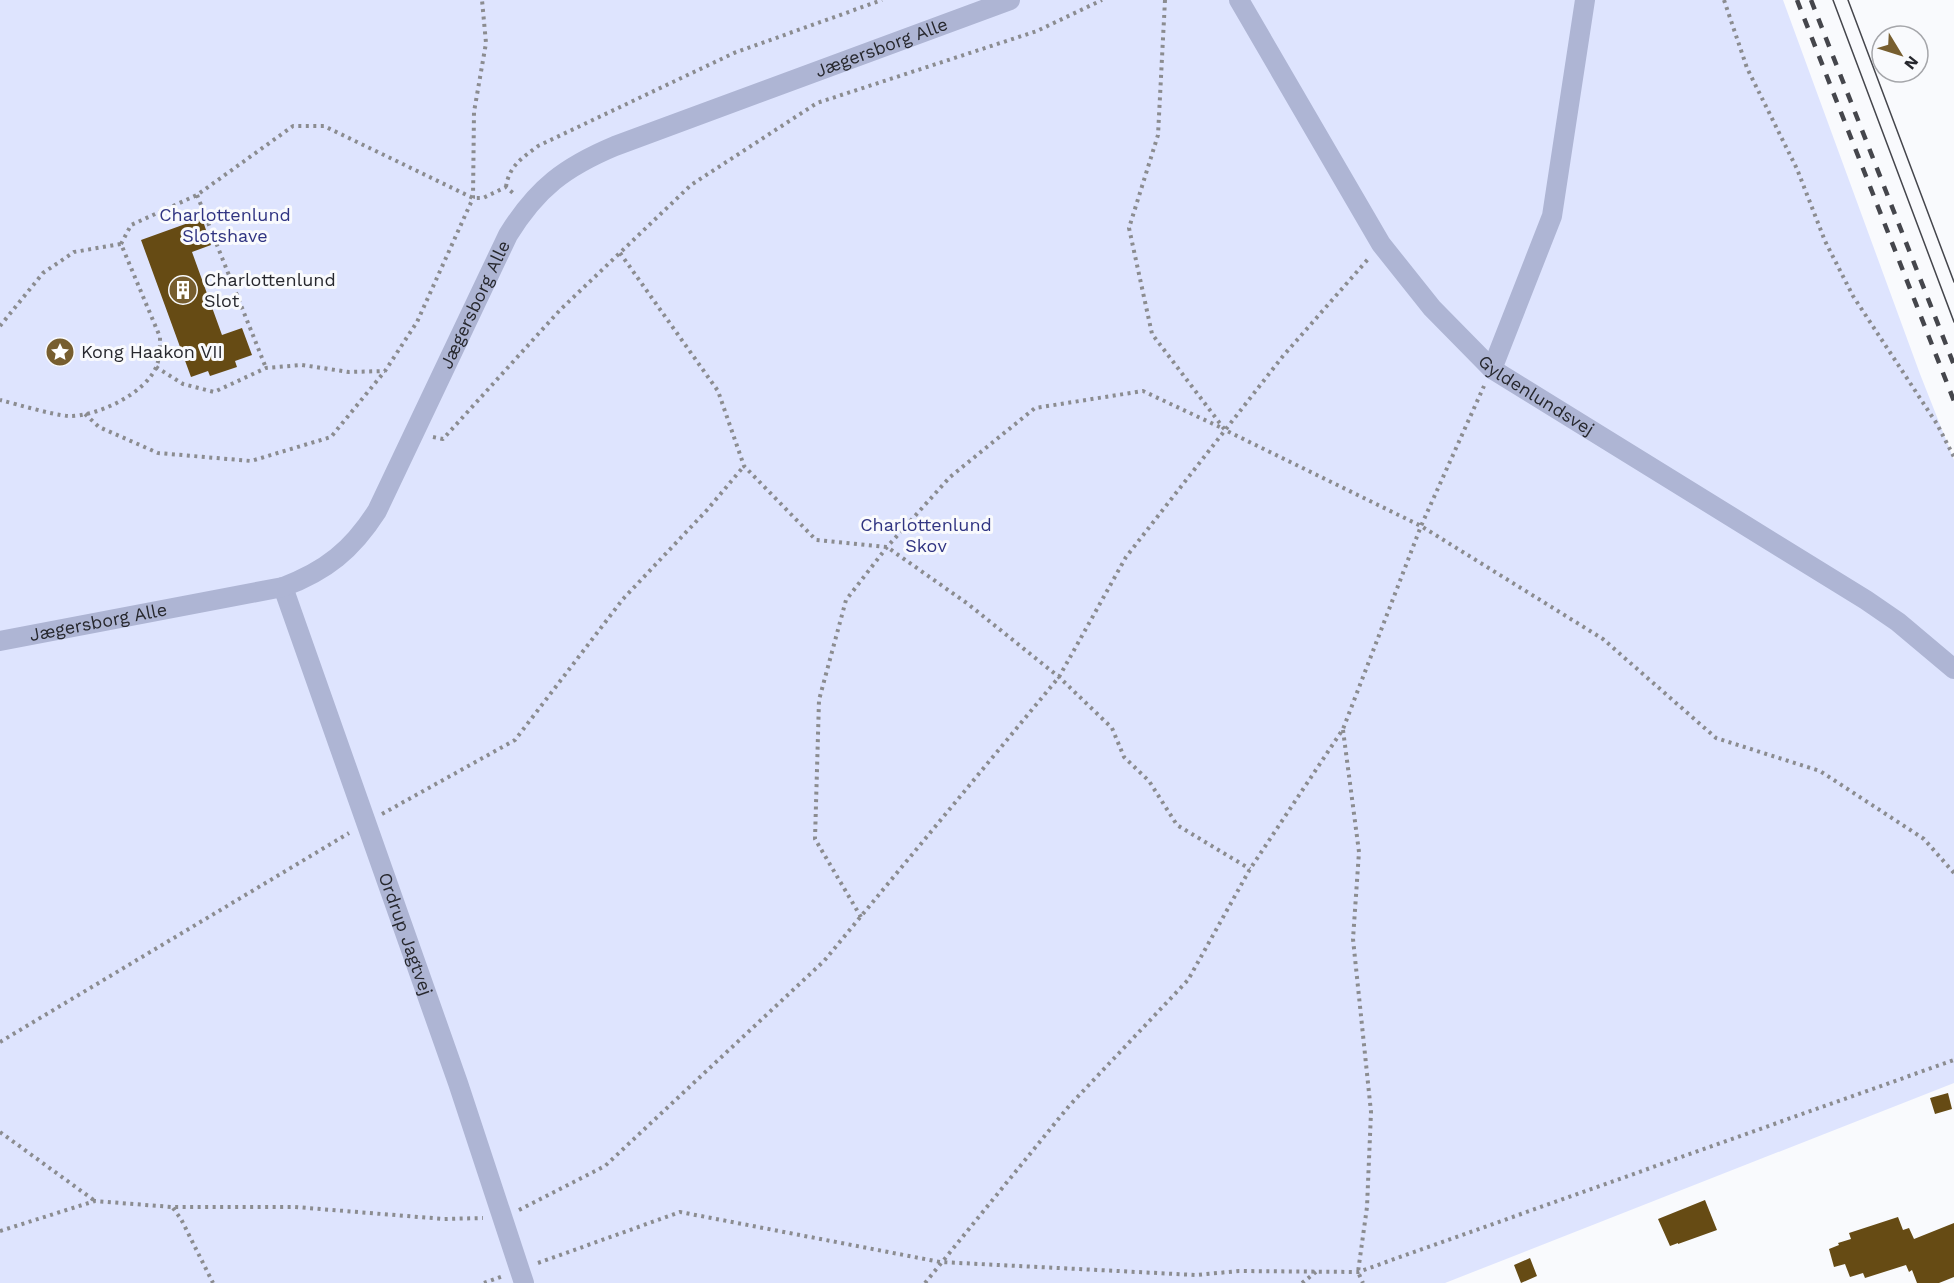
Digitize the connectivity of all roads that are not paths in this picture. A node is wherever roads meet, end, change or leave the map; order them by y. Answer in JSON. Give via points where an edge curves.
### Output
{"nodes":[{"id":1,"x":1010,"y":0,"type":"edge"},
{"id":2,"x":1239,"y":0,"type":"edge"},
{"id":3,"x":1584,"y":0,"type":"edge"},
{"id":4,"x":1492,"y":369,"type":"junction"},
{"id":5,"x":283,"y":587,"type":"junction"},
{"id":6,"x":0,"y":641,"type":"edge"},
{"id":7,"x":1954,"y":669,"type":"edge"},
{"id":8,"x":521,"y":1276,"type":"edge"}],
"edges":[{"from":1,"to":5,"type":"street","name":"Jægersborg Alle","via":[[615,146],[558,176],[519,216],[508,235],[387,494],[366,529],[338,558]]},
{"from":2,"to":4,"type":"street","name":"Gyldenlundsvej","via":[[1381,244],[1432,308]]},
{"from":3,"to":4,"type":"street","via":[[1552,216]]},
{"from":4,"to":7,"type":"street","name":"Gyldenlundsvej","via":[[1866,600]]},
{"from":5,"to":6,"type":"street","name":"Jægersborg Alle"},
{"from":5,"to":8,"type":"street","name":"Ordrup Jagtvej","via":[[458,1083]]}]}
